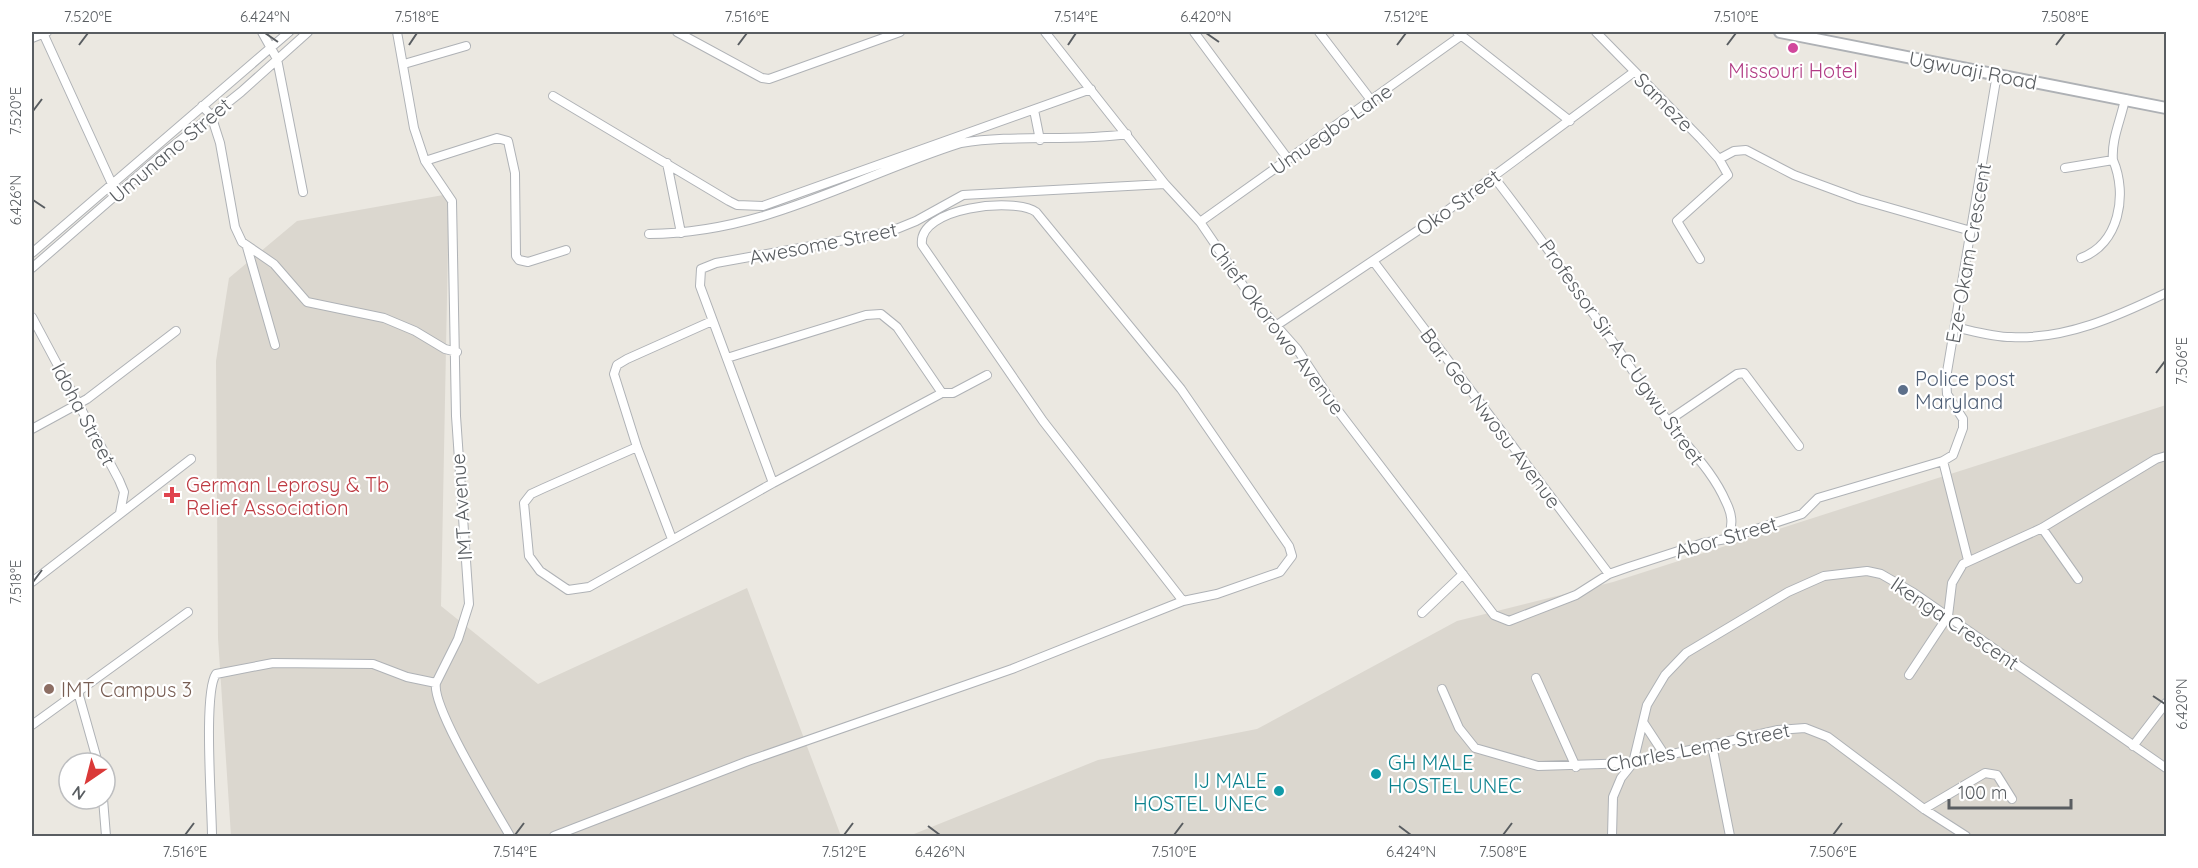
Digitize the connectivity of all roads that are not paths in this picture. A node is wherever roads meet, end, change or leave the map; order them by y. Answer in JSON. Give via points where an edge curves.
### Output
{"nodes":[{"id":1,"x":45,"y":32,"type":"edge"},
{"id":2,"x":261,"y":32,"type":"edge"},
{"id":3,"x":289,"y":32,"type":"edge"},
{"id":4,"x":308,"y":32,"type":"edge"},
{"id":5,"x":398,"y":32,"type":"edge"},
{"id":6,"x":676,"y":32,"type":"edge"},
{"id":7,"x":900,"y":32,"type":"edge"},
{"id":8,"x":1045,"y":32,"type":"edge"},
{"id":9,"x":1194,"y":32,"type":"edge"},
{"id":10,"x":1320,"y":32,"type":"edge"},
{"id":11,"x":1596,"y":32,"type":"edge"},
{"id":12,"x":1459,"y":33,"type":"edge"},
{"id":13,"x":1788,"y":33,"type":"edge"},
{"id":14,"x":32,"y":38,"type":"edge"},
{"id":15,"x":466,"y":46,"type":"dead end"},
{"id":16,"x":271,"y":48,"type":"junction"},
{"id":17,"x":277,"y":59,"type":"junction"},
{"id":18,"x":404,"y":64,"type":"junction"},
{"id":19,"x":1634,"y":72,"type":"junction"},
{"id":20,"x":1997,"y":74,"type":"junction"},
{"id":21,"x":1091,"y":89,"type":"junction"},
{"id":22,"x":553,"y":96,"type":"dead end"},
{"id":23,"x":2125,"y":99,"type":"junction"},
{"id":24,"x":1371,"y":100,"type":"junction"},
{"id":25,"x":202,"y":106,"type":"junction"},
{"id":26,"x":2166,"y":108,"type":"edge"},
{"id":27,"x":1034,"y":110,"type":"junction"},
{"id":28,"x":211,"y":115,"type":"junction"},
{"id":29,"x":1570,"y":121,"type":"junction"},
{"id":30,"x":1127,"y":134,"type":"junction"},
{"id":31,"x":1040,"y":140,"type":"junction"},
{"id":32,"x":1288,"y":159,"type":"junction"},
{"id":33,"x":1719,"y":159,"type":"junction"},
{"id":34,"x":425,"y":161,"type":"junction"},
{"id":35,"x":2113,"y":161,"type":"junction"},
{"id":36,"x":668,"y":164,"type":"junction"},
{"id":37,"x":2066,"y":168,"type":"dead end"},
{"id":38,"x":1493,"y":176,"type":"junction"},
{"id":39,"x":112,"y":184,"type":"junction"},
{"id":40,"x":1165,"y":184,"type":"junction"},
{"id":41,"x":303,"y":192,"type":"dead end"},
{"id":42,"x":118,"y":193,"type":"junction"},
{"id":43,"x":1200,"y":222,"type":"junction"},
{"id":44,"x":1971,"y":231,"type":"junction"},
{"id":45,"x":681,"y":233,"type":"junction"},
{"id":46,"x":649,"y":234,"type":"dead end"},
{"id":47,"x":247,"y":247,"type":"junction"},
{"id":48,"x":566,"y":250,"type":"dead end"},
{"id":49,"x":32,"y":253,"type":"edge"},
{"id":50,"x":2081,"y":258,"type":"dead end"},
{"id":51,"x":1700,"y":259,"type":"dead end"},
{"id":52,"x":1374,"y":262,"type":"junction"},
{"id":53,"x":32,"y":267,"type":"edge"},
{"id":54,"x":2166,"y":293,"type":"edge"},
{"id":55,"x":32,"y":317,"type":"edge"},
{"id":56,"x":712,"y":321,"type":"junction"},
{"id":57,"x":1277,"y":325,"type":"junction"},
{"id":58,"x":1955,"y":327,"type":"junction"},
{"id":59,"x":176,"y":331,"type":"dead end"},
{"id":60,"x":275,"y":345,"type":"dead end"},
{"id":61,"x":456,"y":352,"type":"junction"},
{"id":62,"x":727,"y":358,"type":"junction"},
{"id":63,"x":987,"y":375,"type":"dead end"},
{"id":64,"x":942,"y":393,"type":"junction"},
{"id":65,"x":79,"y":404,"type":"junction"},
{"id":66,"x":1668,"y":421,"type":"junction"},
{"id":67,"x":32,"y":429,"type":"edge"},
{"id":68,"x":1799,"y":446,"type":"dead end"},
{"id":69,"x":637,"y":447,"type":"junction"},
{"id":70,"x":2166,"y":456,"type":"edge"},
{"id":71,"x":191,"y":459,"type":"dead end"},
{"id":72,"x":1943,"y":461,"type":"junction"},
{"id":73,"x":773,"y":483,"type":"junction"},
{"id":74,"x":120,"y":513,"type":"junction"},
{"id":75,"x":2042,"y":528,"type":"junction"},
{"id":76,"x":1729,"y":536,"type":"junction"},
{"id":77,"x":672,"y":539,"type":"junction"},
{"id":78,"x":1968,"y":561,"type":"junction"},
{"id":79,"x":1463,"y":574,"type":"junction"},
{"id":80,"x":1609,"y":574,"type":"junction"},
{"id":81,"x":2078,"y":579,"type":"dead end"},
{"id":82,"x":32,"y":582,"type":"edge"},
{"id":83,"x":1183,"y":602,"type":"junction"},
{"id":84,"x":188,"y":612,"type":"dead end"},
{"id":85,"x":1422,"y":613,"type":"dead end"},
{"id":86,"x":1948,"y":616,"type":"junction"},
{"id":87,"x":1509,"y":621,"type":"joint"},
{"id":88,"x":1909,"y":675,"type":"dead end"},
{"id":89,"x":1536,"y":678,"type":"dead end"},
{"id":90,"x":436,"y":683,"type":"junction"},
{"id":91,"x":1442,"y":689,"type":"dead end"},
{"id":92,"x":78,"y":692,"type":"junction"},
{"id":93,"x":2166,"y":703,"type":"edge"},
{"id":94,"x":1643,"y":722,"type":"junction"},
{"id":95,"x":32,"y":725,"type":"edge"},
{"id":96,"x":1712,"y":745,"type":"junction"},
{"id":97,"x":2133,"y":746,"type":"junction"},
{"id":98,"x":95,"y":751,"type":"edge"},
{"id":99,"x":1664,"y":754,"type":"junction"},
{"id":100,"x":1633,"y":764,"type":"junction"},
{"id":101,"x":1576,"y":766,"type":"junction"},
{"id":102,"x":2166,"y":768,"type":"edge"},
{"id":103,"x":2012,"y":799,"type":"dead end"},
{"id":104,"x":1924,"y":809,"type":"junction"},
{"id":105,"x":104,"y":811,"type":"edge"},
{"id":106,"x":106,"y":837,"type":"edge"},
{"id":107,"x":212,"y":837,"type":"edge"},
{"id":108,"x":510,"y":837,"type":"edge"},
{"id":109,"x":554,"y":837,"type":"edge"},
{"id":110,"x":1612,"y":837,"type":"edge"},
{"id":111,"x":1730,"y":837,"type":"edge"},
{"id":112,"x":1966,"y":837,"type":"edge"}],
"edges":[{"from":1,"to":14,"type":"street"},
{"from":1,"to":39,"type":"street"},
{"from":2,"to":16,"type":"street"},
{"from":3,"to":16,"type":"street","name":"Umunano Street"},
{"from":4,"to":17,"type":"street","name":"Umunano Street"},
{"from":5,"to":18,"type":"street","name":"IMT Avenue"},
{"from":6,"to":7,"type":"street","via":[[769,79]]},
{"from":8,"to":21,"type":"street","name":"Chief Okorowo Avenue"},
{"from":9,"to":32,"type":"street"},
{"from":10,"to":24,"type":"street"},
{"from":11,"to":19,"type":"street","name":"Sameze"},
{"from":12,"to":24,"type":"street","name":"Umuegbo Lane"},
{"from":12,"to":29,"type":"street"},
{"from":13,"to":20,"type":"main road","name":"Ugwuaji Road"},
{"from":15,"to":18,"type":"street"},
{"from":16,"to":17,"type":"street"},
{"from":16,"to":25,"type":"street","name":"Umunano Street"},
{"from":17,"to":28,"type":"street","name":"Umunano Street"},
{"from":17,"to":41,"type":"street"},
{"from":18,"to":34,"type":"street","name":"IMT Avenue","via":[[414,128]]},
{"from":19,"to":29,"type":"street","name":"Oko Street"},
{"from":19,"to":33,"type":"street","name":"Sameze"},
{"from":20,"to":23,"type":"main road","name":"Ugwuaji Road"},
{"from":20,"to":44,"type":"street","name":"Eze-Okam Crescent"},
{"from":21,"to":27,"type":"street"},
{"from":21,"to":30,"type":"street","name":"Chief Okorowo Avenue"},
{"from":22,"to":36,"type":"street"},
{"from":23,"to":26,"type":"main road","name":"Ugwuaji Road"},
{"from":23,"to":35,"type":"street","via":[[2113,141]]},
{"from":24,"to":32,"type":"street","name":"Umuegbo Lane"},
{"from":25,"to":28,"type":"street"},
{"from":25,"to":39,"type":"street","name":"Umunano Street"},
{"from":27,"to":31,"type":"street"},
{"from":27,"to":36,"type":"street","via":[[763,206],[737,205]]},
{"from":28,"to":42,"type":"street","name":"Umunano Street"},
{"from":28,"to":47,"type":"street","via":[[235,227]]},
{"from":29,"to":38,"type":"street","name":"Oko Street"},
{"from":30,"to":31,"type":"street"},
{"from":30,"to":40,"type":"street","name":"Chief Okorowo Avenue"},
{"from":31,"to":45,"type":"street","via":[[962,143],[765,217]]},
{"from":32,"to":43,"type":"street","name":"Umuegbo Lane"},
{"from":33,"to":44,"type":"street","via":[[1746,150],[1794,175],[1859,199]]},
{"from":33,"to":51,"type":"street","name":"Sameze","via":[[1728,175],[1677,221]]},
{"from":34,"to":48,"type":"street","via":[[497,138],[508,141],[515,172],[516,256],[528,262]]},
{"from":34,"to":61,"type":"street","name":"IMT Avenue","via":[[452,201]]},
{"from":35,"to":37,"type":"street"},
{"from":35,"to":50,"type":"street","via":[[2119,189],[2118,216],[2100,248]]},
{"from":36,"to":45,"type":"street"},
{"from":38,"to":52,"type":"street","name":"Oko Street"},
{"from":38,"to":66,"type":"street","name":"Professor Sir A.C Ugwu Street"},
{"from":39,"to":42,"type":"street"},
{"from":39,"to":49,"type":"street","name":"Umunano Street"},
{"from":40,"to":43,"type":"street","name":"Chief Okorowo Avenue"},
{"from":40,"to":56,"type":"street","name":"Awesome Street","via":[[963,195],[889,232],[706,266],[701,269],[700,286]]},
{"from":42,"to":53,"type":"street","name":"Umunano Street"},
{"from":43,"to":57,"type":"street","name":"Chief Okorowo Avenue","via":[[1251,297]]},
{"from":44,"to":58,"type":"street","name":"Eze-Okam Crescent"},
{"from":45,"to":46,"type":"street"},
{"from":47,"to":60,"type":"street"},
{"from":47,"to":61,"type":"street","via":[[274,264],[306,302],[384,318]]},
{"from":52,"to":57,"type":"street","name":"Oko Street"},
{"from":52,"to":80,"type":"street","name":"Bar. Geo Nwosu Avenue"},
{"from":54,"to":58,"type":"street","via":[[2122,314],[2055,335],[2009,337]]},
{"from":55,"to":65,"type":"street","name":"Idoha Street"},
{"from":56,"to":62,"type":"street","name":"Awesome Street"},
{"from":56,"to":69,"type":"street","via":[[617,365],[615,382]]},
{"from":57,"to":79,"type":"street","name":"Chief Okorowo Avenue"},
{"from":58,"to":72,"type":"street","name":"Eze-Okam Crescent","via":[[1947,394],[1963,419],[1963,428],[1953,455]]},
{"from":59,"to":65,"type":"street"},
{"from":61,"to":90,"type":"street","name":"IMT Avenue","via":[[469,604],[458,639]]},
{"from":62,"to":64,"type":"street","via":[[866,315],[881,314],[897,327]]},
{"from":62,"to":73,"type":"street","name":"Awesome Street"},
{"from":63,"to":64,"type":"street","via":[[954,393]]},
{"from":64,"to":73,"type":"street"},
{"from":65,"to":67,"type":"street"},
{"from":65,"to":74,"type":"street","name":"Idoha Street","via":[[122,486]]},
{"from":66,"to":68,"type":"street","via":[[1737,374],[1744,374]]},
{"from":66,"to":76,"type":"street","name":"Professor Sir A.C Ugwu Street","via":[[1726,501],[1733,521]]},
{"from":69,"to":77,"type":"street"},
{"from":69,"to":77,"type":"street","via":[[531,495],[524,512],[529,556],[555,583],[568,590],[582,590]]},
{"from":70,"to":75,"type":"street"},
{"from":71,"to":74,"type":"street"},
{"from":72,"to":76,"type":"street","name":"Abor Street","via":[[1818,498],[1802,514]]},
{"from":72,"to":78,"type":"street"},
{"from":73,"to":77,"type":"street"},
{"from":74,"to":82,"type":"street"},
{"from":75,"to":78,"type":"street"},
{"from":75,"to":81,"type":"street"},
{"from":76,"to":80,"type":"street","name":"Abor Street"},
{"from":78,"to":86,"type":"street","via":[[1953,578]]},
{"from":79,"to":85,"type":"street"},
{"from":79,"to":87,"type":"street","name":"Chief Okorowo Avenue","via":[[1494,615]]},
{"from":80,"to":87,"type":"street","name":"Abor Street","via":[[1576,595]]},
{"from":83,"to":83,"type":"street","via":[[1044,421],[922,245],[928,229],[952,212],[1020,205],[1036,212],[1181,389],[1289,546],[1292,556],[1280,572]]},
{"from":83,"to":109,"type":"street","via":[[1012,669],[737,765]]},
{"from":84,"to":92,"type":"street"},
{"from":86,"to":88,"type":"street"},
{"from":86,"to":94,"type":"street","name":"Ikenga Crescent","via":[[1881,574],[1863,570],[1824,576],[1785,593],[1686,653],[1655,689]]},
{"from":86,"to":97,"type":"street","name":"Ikenga Crescent"},
{"from":89,"to":101,"type":"street"},
{"from":90,"to":107,"type":"street","via":[[373,664],[273,663],[216,674],[210,705]]},
{"from":90,"to":108,"type":"street","via":[[436,696],[445,717]]},
{"from":91,"to":101,"type":"street","name":"Charles Leme Street","via":[[1459,728],[1475,748],[1538,766]]},
{"from":92,"to":95,"type":"street"},
{"from":92,"to":98,"type":"street"},
{"from":93,"to":97,"type":"street"},
{"from":94,"to":99,"type":"street"},
{"from":94,"to":100,"type":"street","name":"Ikenga Crescent"},
{"from":96,"to":99,"type":"street","name":"Charles Leme Street"},
{"from":96,"to":104,"type":"street","name":"Charles Leme Street","via":[[1793,728],[1812,730],[1828,737]]},
{"from":96,"to":111,"type":"street"},
{"from":97,"to":102,"type":"street","name":"Ikenga Crescent"},
{"from":99,"to":100,"type":"street","name":"Charles Leme Street"},
{"from":100,"to":101,"type":"street","name":"Charles Leme Street"},
{"from":100,"to":110,"type":"street","name":"Ikenga Crescent","via":[[1613,796]]},
{"from":103,"to":104,"type":"street","via":[[1997,775],[1985,772]]},
{"from":104,"to":112,"type":"street","name":"Charles Leme Street"},
{"from":105,"to":106,"type":"street"}]}
